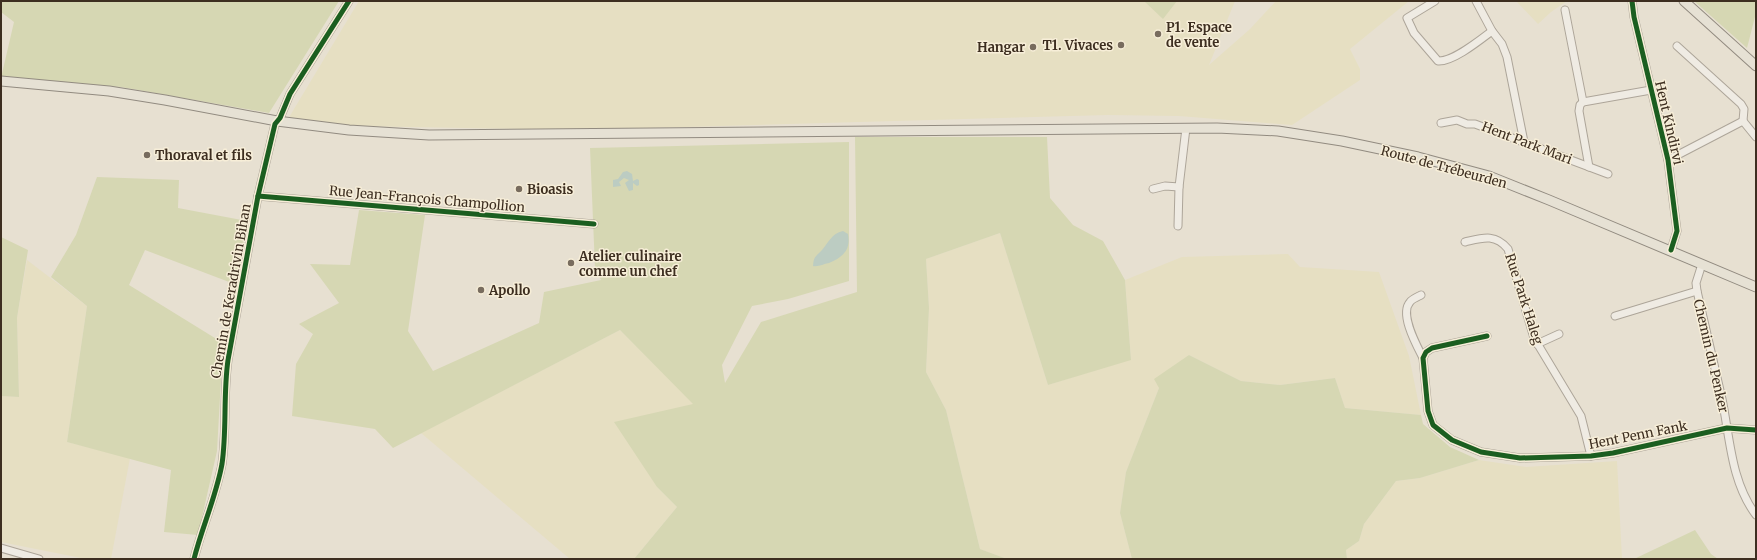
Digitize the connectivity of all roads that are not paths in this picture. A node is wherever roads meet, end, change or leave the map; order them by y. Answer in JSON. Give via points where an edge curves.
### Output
{"nodes":[{"id":1,"x":349,"y":1,"type":"edge"},
{"id":2,"x":1435,"y":1,"type":"edge"},
{"id":3,"x":1476,"y":1,"type":"edge"},
{"id":4,"x":1632,"y":1,"type":"edge"},
{"id":5,"x":1684,"y":1,"type":"edge"},
{"id":6,"x":1565,"y":10,"type":"dead end"},
{"id":7,"x":1492,"y":32,"type":"junction"},
{"id":8,"x":1677,"y":46,"type":"dead end"},
{"id":9,"x":1756,"y":66,"type":"edge"},
{"id":10,"x":1,"y":81,"type":"edge"},
{"id":11,"x":1650,"y":90,"type":"junction"},
{"id":12,"x":1583,"y":102,"type":"junction"},
{"id":13,"x":277,"y":121,"type":"junction"},
{"id":14,"x":1743,"y":121,"type":"junction"},
{"id":15,"x":1441,"y":123,"type":"dead end"},
{"id":16,"x":1186,"y":128,"type":"junction"},
{"id":17,"x":1756,"y":137,"type":"edge"},
{"id":18,"x":1524,"y":142,"type":"junction"},
{"id":19,"x":1668,"y":160,"type":"junction"},
{"id":20,"x":1589,"y":167,"type":"junction"},
{"id":21,"x":1608,"y":174,"type":"dead end"},
{"id":22,"x":1180,"y":187,"type":"junction"},
{"id":23,"x":1153,"y":189,"type":"dead end"},
{"id":24,"x":258,"y":196,"type":"junction"},
{"id":25,"x":594,"y":224,"type":"dead end"},
{"id":26,"x":1178,"y":226,"type":"dead end"},
{"id":27,"x":1465,"y":242,"type":"dead end"},
{"id":28,"x":1671,"y":250,"type":"junction"},
{"id":29,"x":1702,"y":264,"type":"junction"},
{"id":30,"x":1756,"y":287,"type":"edge"},
{"id":31,"x":1697,"y":291,"type":"junction"},
{"id":32,"x":1421,"y":295,"type":"dead end"},
{"id":33,"x":1615,"y":316,"type":"dead end"},
{"id":34,"x":1559,"y":334,"type":"dead end"},
{"id":35,"x":1487,"y":336,"type":"dead end"},
{"id":36,"x":1537,"y":344,"type":"junction"},
{"id":37,"x":1423,"y":358,"type":"junction"},
{"id":38,"x":1727,"y":428,"type":"junction"},
{"id":39,"x":1756,"y":430,"type":"edge"},
{"id":40,"x":1591,"y":456,"type":"junction"},
{"id":41,"x":1756,"y":515,"type":"edge"},
{"id":42,"x":1,"y":548,"type":"edge"},
{"id":43,"x":39,"y":559,"type":"edge"},
{"id":44,"x":194,"y":559,"type":"edge"}],
"edges":[{"from":1,"to":13,"type":"street","name":"Chemin de Keradrivin Bihan","via":[[290,94]]},
{"from":2,"to":7,"type":"street","via":[[1407,18],[1414,33],[1438,61],[1451,58]]},
{"from":3,"to":7,"type":"street"},
{"from":4,"to":11,"type":"street","name":"Hent Kindirvi"},
{"from":5,"to":9,"type":"main road"},
{"from":6,"to":12,"type":"street","name":"Hent Park Mari"},
{"from":7,"to":18,"type":"street","via":[[1502,44],[1507,58]]},
{"from":8,"to":14,"type":"street","via":[[1741,104],[1744,109]]},
{"from":10,"to":13,"type":"main road","name":"Route de Trébeurden","via":[[109,91]]},
{"from":11,"to":12,"type":"street"},
{"from":11,"to":19,"type":"street","name":"Hent Kindirvi"},
{"from":12,"to":20,"type":"street","name":"Hent Park Mari","via":[[1579,110]]},
{"from":13,"to":16,"type":"main road","name":"Route de Trébeurden","via":[[349,130],[429,135]]},
{"from":13,"to":24,"type":"street","name":"Chemin de Keradrivin Bihan"},
{"from":14,"to":17,"type":"street"},
{"from":14,"to":19,"type":"street"},
{"from":15,"to":18,"type":"street","name":"Hent Park Mari","via":[[1457,120],[1475,124]]},
{"from":16,"to":22,"type":"street"},
{"from":16,"to":28,"type":"main road","name":"Route de Trébeurden","via":[[1278,131],[1418,157],[1489,176]]},
{"from":18,"to":20,"type":"street","name":"Hent Park Mari"},
{"from":19,"to":28,"type":"street","name":"Hent Kindirvi","via":[[1678,231]]},
{"from":20,"to":21,"type":"street","name":"Hent Park Mari"},
{"from":22,"to":23,"type":"street","via":[[1165,186]]},
{"from":22,"to":26,"type":"street"},
{"from":24,"to":25,"type":"street","name":"Rue Jean-François Champollion"},
{"from":24,"to":44,"type":"street","name":"Chemin de Keradrivin Bihan","via":[[225,382],[225,428],[221,466]]},
{"from":27,"to":36,"type":"street","name":"Rue Park Haleg","via":[[1490,237],[1508,248]]},
{"from":28,"to":29,"type":"main road","name":"Route de Trébeurden"},
{"from":29,"to":30,"type":"main road","name":"Route de Trébeurden"},
{"from":29,"to":31,"type":"street","name":"Chemin du Penker","via":[[1696,283]]},
{"from":31,"to":33,"type":"street"},
{"from":31,"to":38,"type":"street","name":"Chemin du Penker"},
{"from":32,"to":37,"type":"street","name":"Hent Penn Fank","via":[[1410,301],[1406,314],[1408,325]]},
{"from":34,"to":36,"type":"street"},
{"from":35,"to":37,"type":"street","via":[[1432,348]]},
{"from":36,"to":40,"type":"street","name":"Rue Park Haleg","via":[[1581,416]]},
{"from":37,"to":40,"type":"street","name":"Hent Penn Fank","via":[[1430,418],[1433,425],[1452,440],[1481,452],[1506,457]]},
{"from":38,"to":39,"type":"street","name":"Hent Penn Fank"},
{"from":38,"to":40,"type":"street","name":"Hent Penn Fank","via":[[1613,454]]},
{"from":38,"to":41,"type":"street","name":"Chemin du Penker","via":[[1736,478]]},
{"from":42,"to":43,"type":"street"}]}
